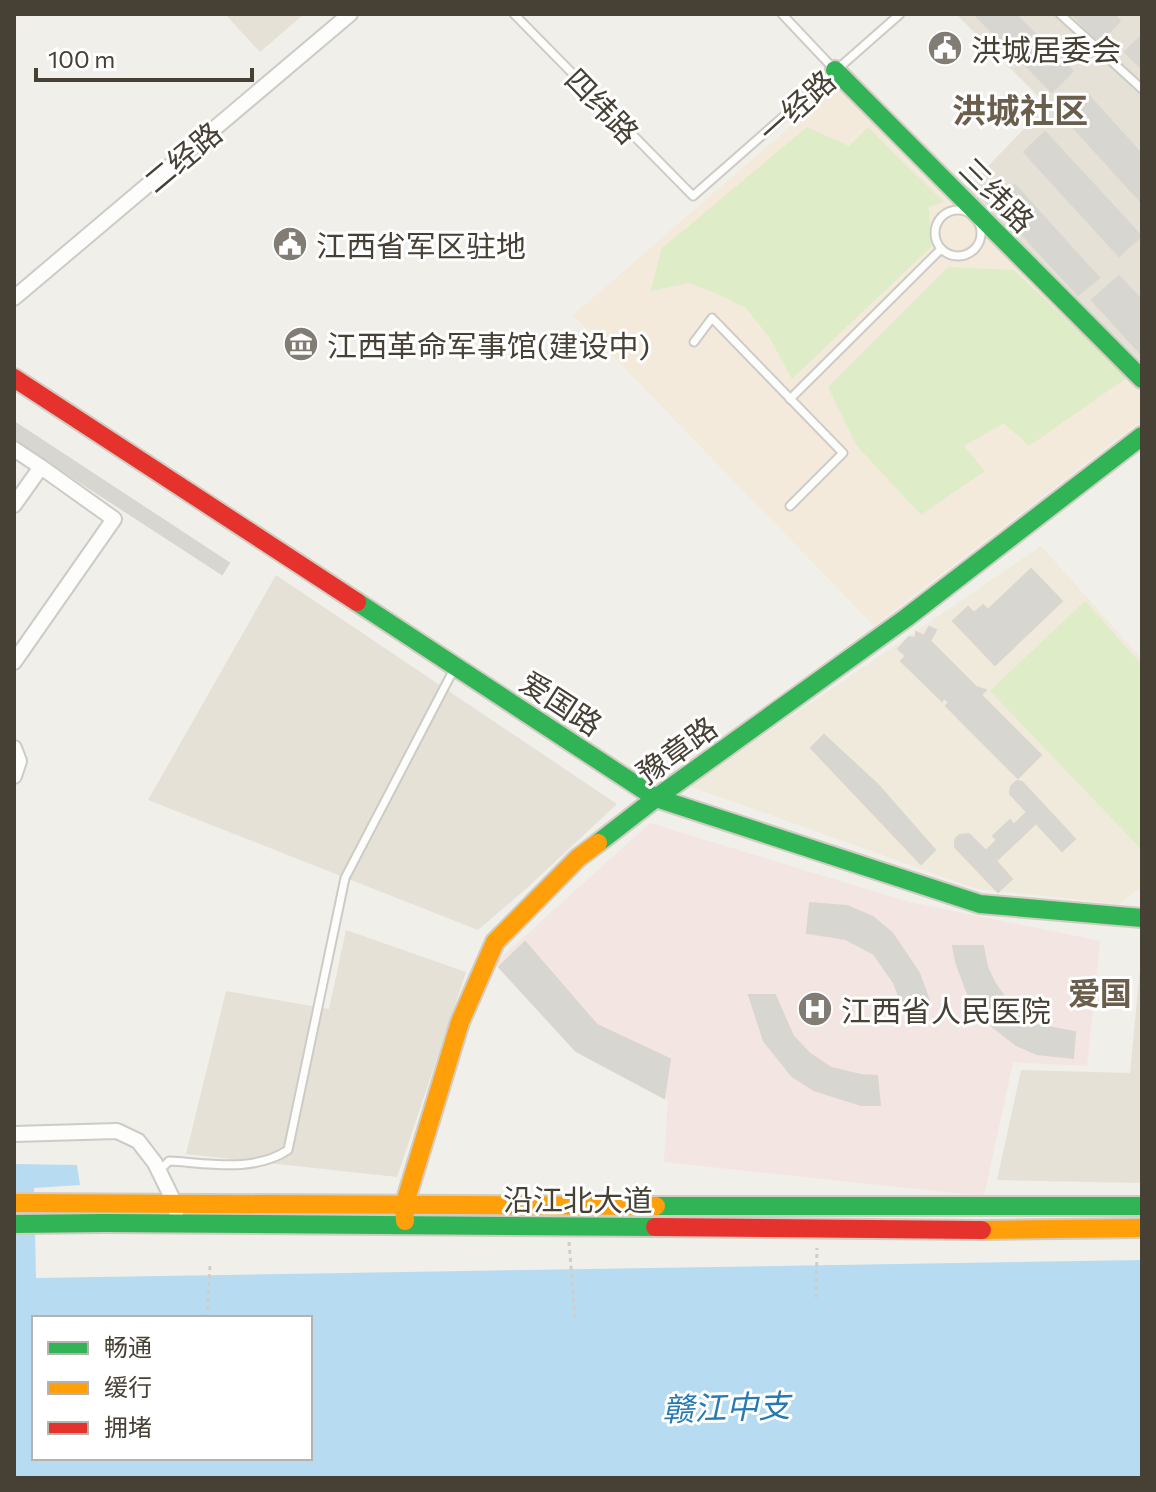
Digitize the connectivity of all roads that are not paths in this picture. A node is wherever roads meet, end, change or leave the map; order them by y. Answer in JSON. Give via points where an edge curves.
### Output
{"nodes":[{"id":1,"x":350,"y":14,"type":"edge"},
{"id":2,"x":514,"y":14,"type":"edge"},
{"id":3,"x":782,"y":14,"type":"edge"},
{"id":4,"x":900,"y":14,"type":"edge"},
{"id":5,"x":1060,"y":14,"type":"edge"},
{"id":6,"x":835,"y":70,"type":"junction"},
{"id":7,"x":1142,"y":89,"type":"edge"},
{"id":8,"x":693,"y":196,"type":"joint"},
{"id":9,"x":976,"y":215,"type":"junction"},
{"id":10,"x":941,"y":249,"type":"junction"},
{"id":11,"x":14,"y":298,"type":"edge"},
{"id":12,"x":694,"y":342,"type":"dead end"},
{"id":13,"x":14,"y":378,"type":"edge"},
{"id":14,"x":1142,"y":379,"type":"edge"},
{"id":15,"x":790,"y":399,"type":"junction"},
{"id":16,"x":1142,"y":436,"type":"edge"},
{"id":17,"x":14,"y":449,"type":"edge"},
{"id":18,"x":41,"y":467,"type":"junction"},
{"id":19,"x":14,"y":505,"type":"edge"},
{"id":20,"x":790,"y":506,"type":"dead end"},
{"id":21,"x":14,"y":662,"type":"edge"},
{"id":22,"x":456,"y":666,"type":"junction"},
{"id":23,"x":14,"y":748,"type":"edge"},
{"id":24,"x":14,"y":776,"type":"edge"},
{"id":25,"x":656,"y":798,"type":"junction"},
{"id":26,"x":1142,"y":918,"type":"edge"},
{"id":27,"x":14,"y":1134,"type":"edge"},
{"id":28,"x":159,"y":1171,"type":"junction"},
{"id":29,"x":14,"y":1203,"type":"edge"},
{"id":30,"x":175,"y":1204,"type":"junction"},
{"id":31,"x":1142,"y":1206,"type":"edge"},
{"id":32,"x":405,"y":1216,"type":"junction"},
{"id":33,"x":14,"y":1224,"type":"edge"},
{"id":34,"x":177,"y":1224,"type":"junction"},
{"id":35,"x":1142,"y":1228,"type":"edge"}],
"edges":[{"from":1,"to":11,"type":"street","name":"二经路"},
{"from":2,"to":8,"type":"lane","name":"四纬路"},
{"from":3,"to":6,"type":"lane","name":"三纬路"},
{"from":4,"to":6,"type":"lane","name":"一经路"},
{"from":5,"to":7,"type":"lane"},
{"from":6,"to":8,"type":"lane","name":"一经路"},
{"from":6,"to":9,"type":"street","name":"三纬路"},
{"from":9,"to":10,"type":"lane","via":[[960,210],[945,214],[935,235]]},
{"from":9,"to":10,"type":"lane","via":[[981,237],[974,249],[954,256]]},
{"from":9,"to":14,"type":"street","name":"三纬路"},
{"from":10,"to":15,"type":"lane"},
{"from":12,"to":15,"type":"lane","via":[[712,318]]},
{"from":13,"to":22,"type":"street","name":"爱国路"},
{"from":15,"to":20,"type":"lane","via":[[843,453]]},
{"from":16,"to":25,"type":"street","name":"豫章路","via":[[906,618]]},
{"from":17,"to":18,"type":"street"},
{"from":18,"to":19,"type":"street"},
{"from":18,"to":21,"type":"street","via":[[114,519]]},
{"from":22,"to":25,"type":"street","name":"爱国路"},
{"from":22,"to":28,"type":"lane","via":[[345,878],[288,1150],[245,1165],[169,1161]]},
{"from":23,"to":24,"type":"street","via":[[19,761]]},
{"from":25,"to":26,"type":"street","name":"爱国路","via":[[980,904]]},
{"from":25,"to":32,"type":"street","name":"豫章路","via":[[578,858],[495,942],[460,1022]]},
{"from":27,"to":28,"type":"street","via":[[117,1131],[138,1141]]},
{"from":28,"to":30,"type":"street"},
{"from":29,"to":30,"type":"street","name":"沿江北大道"},
{"from":30,"to":32,"type":"street","name":"沿江北大道"},
{"from":30,"to":34,"type":"street"},
{"from":31,"to":32,"type":"street","name":"沿江北大道"},
{"from":32,"to":34,"type":"street","name":"沿江北大道"},
{"from":32,"to":35,"type":"street","name":"沿江北大道","via":[[568,1226]]},
{"from":33,"to":34,"type":"street","name":"沿江北大道"}]}
